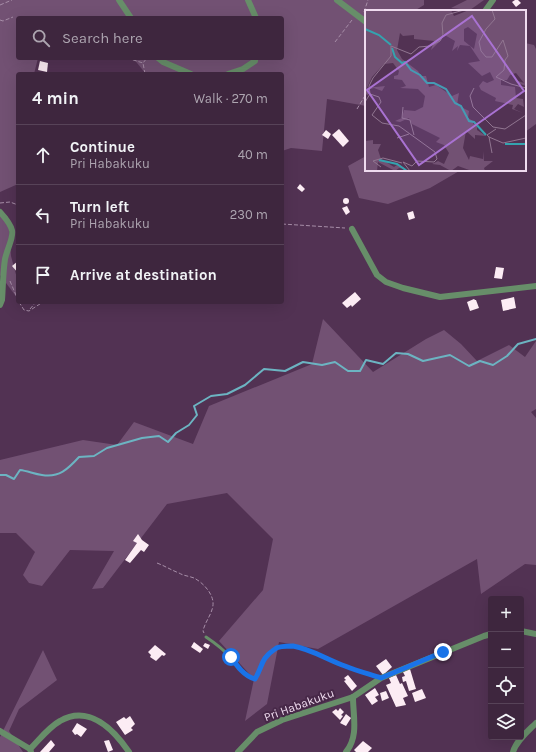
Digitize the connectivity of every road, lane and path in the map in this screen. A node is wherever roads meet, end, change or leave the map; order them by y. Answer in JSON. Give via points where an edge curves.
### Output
{"nodes":[{"id":1,"x":12,"y":0,"type":"edge"},
{"id":2,"x":119,"y":0,"type":"edge"},
{"id":3,"x":248,"y":0,"type":"edge"},
{"id":4,"x":337,"y":0,"type":"edge"},
{"id":5,"x":368,"y":0,"type":"edge"},
{"id":6,"x":493,"y":0,"type":"edge"},
{"id":7,"x":0,"y":5,"type":"edge"},
{"id":8,"x":486,"y":10,"type":"edge"},
{"id":9,"x":129,"y":16,"type":"edge"},
{"id":10,"x":255,"y":16,"type":"edge"},
{"id":11,"x":13,"y":17,"type":"dead end"},
{"id":12,"x":361,"y":18,"type":"edge"},
{"id":13,"x":0,"y":20,"type":"edge"},
{"id":14,"x":335,"y":42,"type":"dead end"},
{"id":15,"x":134,"y":60,"type":"edge"},
{"id":16,"x":146,"y":60,"type":"edge"},
{"id":17,"x":160,"y":60,"type":"edge"},
{"id":18,"x":255,"y":60,"type":"edge"},
{"id":19,"x":144,"y":63,"type":"junction"},
{"id":20,"x":145,"y":72,"type":"edge"},
{"id":21,"x":186,"y":72,"type":"edge"},
{"id":22,"x":234,"y":72,"type":"edge"},
{"id":23,"x":365,"y":96,"type":"edge"},
{"id":24,"x":357,"y":109,"type":"dead end"},
{"id":25,"x":0,"y":203,"type":"edge"},
{"id":26,"x":16,"y":204,"type":"edge"},
{"id":27,"x":0,"y":212,"type":"edge"},
{"id":28,"x":284,"y":224,"type":"edge"},
{"id":29,"x":352,"y":229,"type":"joint"},
{"id":30,"x":5,"y":268,"type":"junction"},
{"id":31,"x":536,"y":286,"type":"edge"},
{"id":32,"x":16,"y":294,"type":"edge"},
{"id":33,"x":21,"y":304,"type":"edge"},
{"id":34,"x":34,"y":304,"type":"edge"},
{"id":35,"x":40,"y":304,"type":"edge"},
{"id":36,"x":0,"y":305,"type":"edge"},
{"id":37,"x":29,"y":311,"type":"junction"},
{"id":38,"x":157,"y":563,"type":"dead end"},
{"id":39,"x":524,"y":632,"type":"edge"},
{"id":40,"x":536,"y":634,"type":"edge"},
{"id":41,"x":488,"y":635,"type":"edge"},
{"id":42,"x":206,"y":637,"type":"joint"},
{"id":43,"x":381,"y":678,"type":"junction"},
{"id":44,"x":353,"y":697,"type":"junction"},
{"id":45,"x":536,"y":723,"type":"edge"},
{"id":46,"x":0,"y":731,"type":"edge"},
{"id":47,"x":31,"y":750,"type":"edge"},
{"id":48,"x":129,"y":752,"type":"edge"},
{"id":49,"x":238,"y":752,"type":"edge"},
{"id":50,"x":346,"y":752,"type":"edge"},
{"id":51,"x":513,"y":752,"type":"edge"}],
"edges":[{"from":1,"to":7,"type":"path"},
{"from":2,"to":9,"type":"street"},
{"from":3,"to":10,"type":"street"},
{"from":4,"to":12,"type":"street"},
{"from":5,"to":12,"type":"path"},
{"from":6,"to":8,"type":"street"},
{"from":11,"to":13,"type":"path"},
{"from":12,"to":14,"type":"path"},
{"from":15,"to":19,"type":"path"},
{"from":16,"to":19,"type":"path"},
{"from":17,"to":21,"type":"street"},
{"from":18,"to":22,"type":"street"},
{"from":19,"to":20,"type":"path"},
{"from":23,"to":24,"type":"path"},
{"from":25,"to":26,"type":"path"},
{"from":27,"to":30,"type":"street","via":[[12,226],[13,237]]},
{"from":28,"to":29,"type":"path"},
{"from":29,"to":31,"type":"street","via":[[377,275],[386,282],[403,288],[440,297]]},
{"from":30,"to":32,"type":"path"},
{"from":30,"to":36,"type":"street"},
{"from":33,"to":37,"type":"path","via":[[24,310]]},
{"from":34,"to":37,"type":"path"},
{"from":35,"to":37,"type":"path"},
{"from":38,"to":42,"type":"path","via":[[201,582],[208,591],[213,602],[204,625]]},
{"from":39,"to":40,"type":"street"},
{"from":41,"to":43,"type":"street","name":"Pri Habakuku"},
{"from":42,"to":43,"type":"lane","via":[[231,657],[238,668],[250,678],[255,679],[264,658],[276,647],[292,646]]},
{"from":43,"to":44,"type":"street","name":"Pri Habakuku"},
{"from":44,"to":49,"type":"street","name":"Pri Habakuku","via":[[282,720],[257,732]]},
{"from":44,"to":50,"type":"street","name":"Pri Habakuku","via":[[354,734]]},
{"from":45,"to":51,"type":"street"},
{"from":46,"to":47,"type":"street"},
{"from":47,"to":48,"type":"street","via":[[60,721],[73,716],[90,716],[108,726]]}]}
